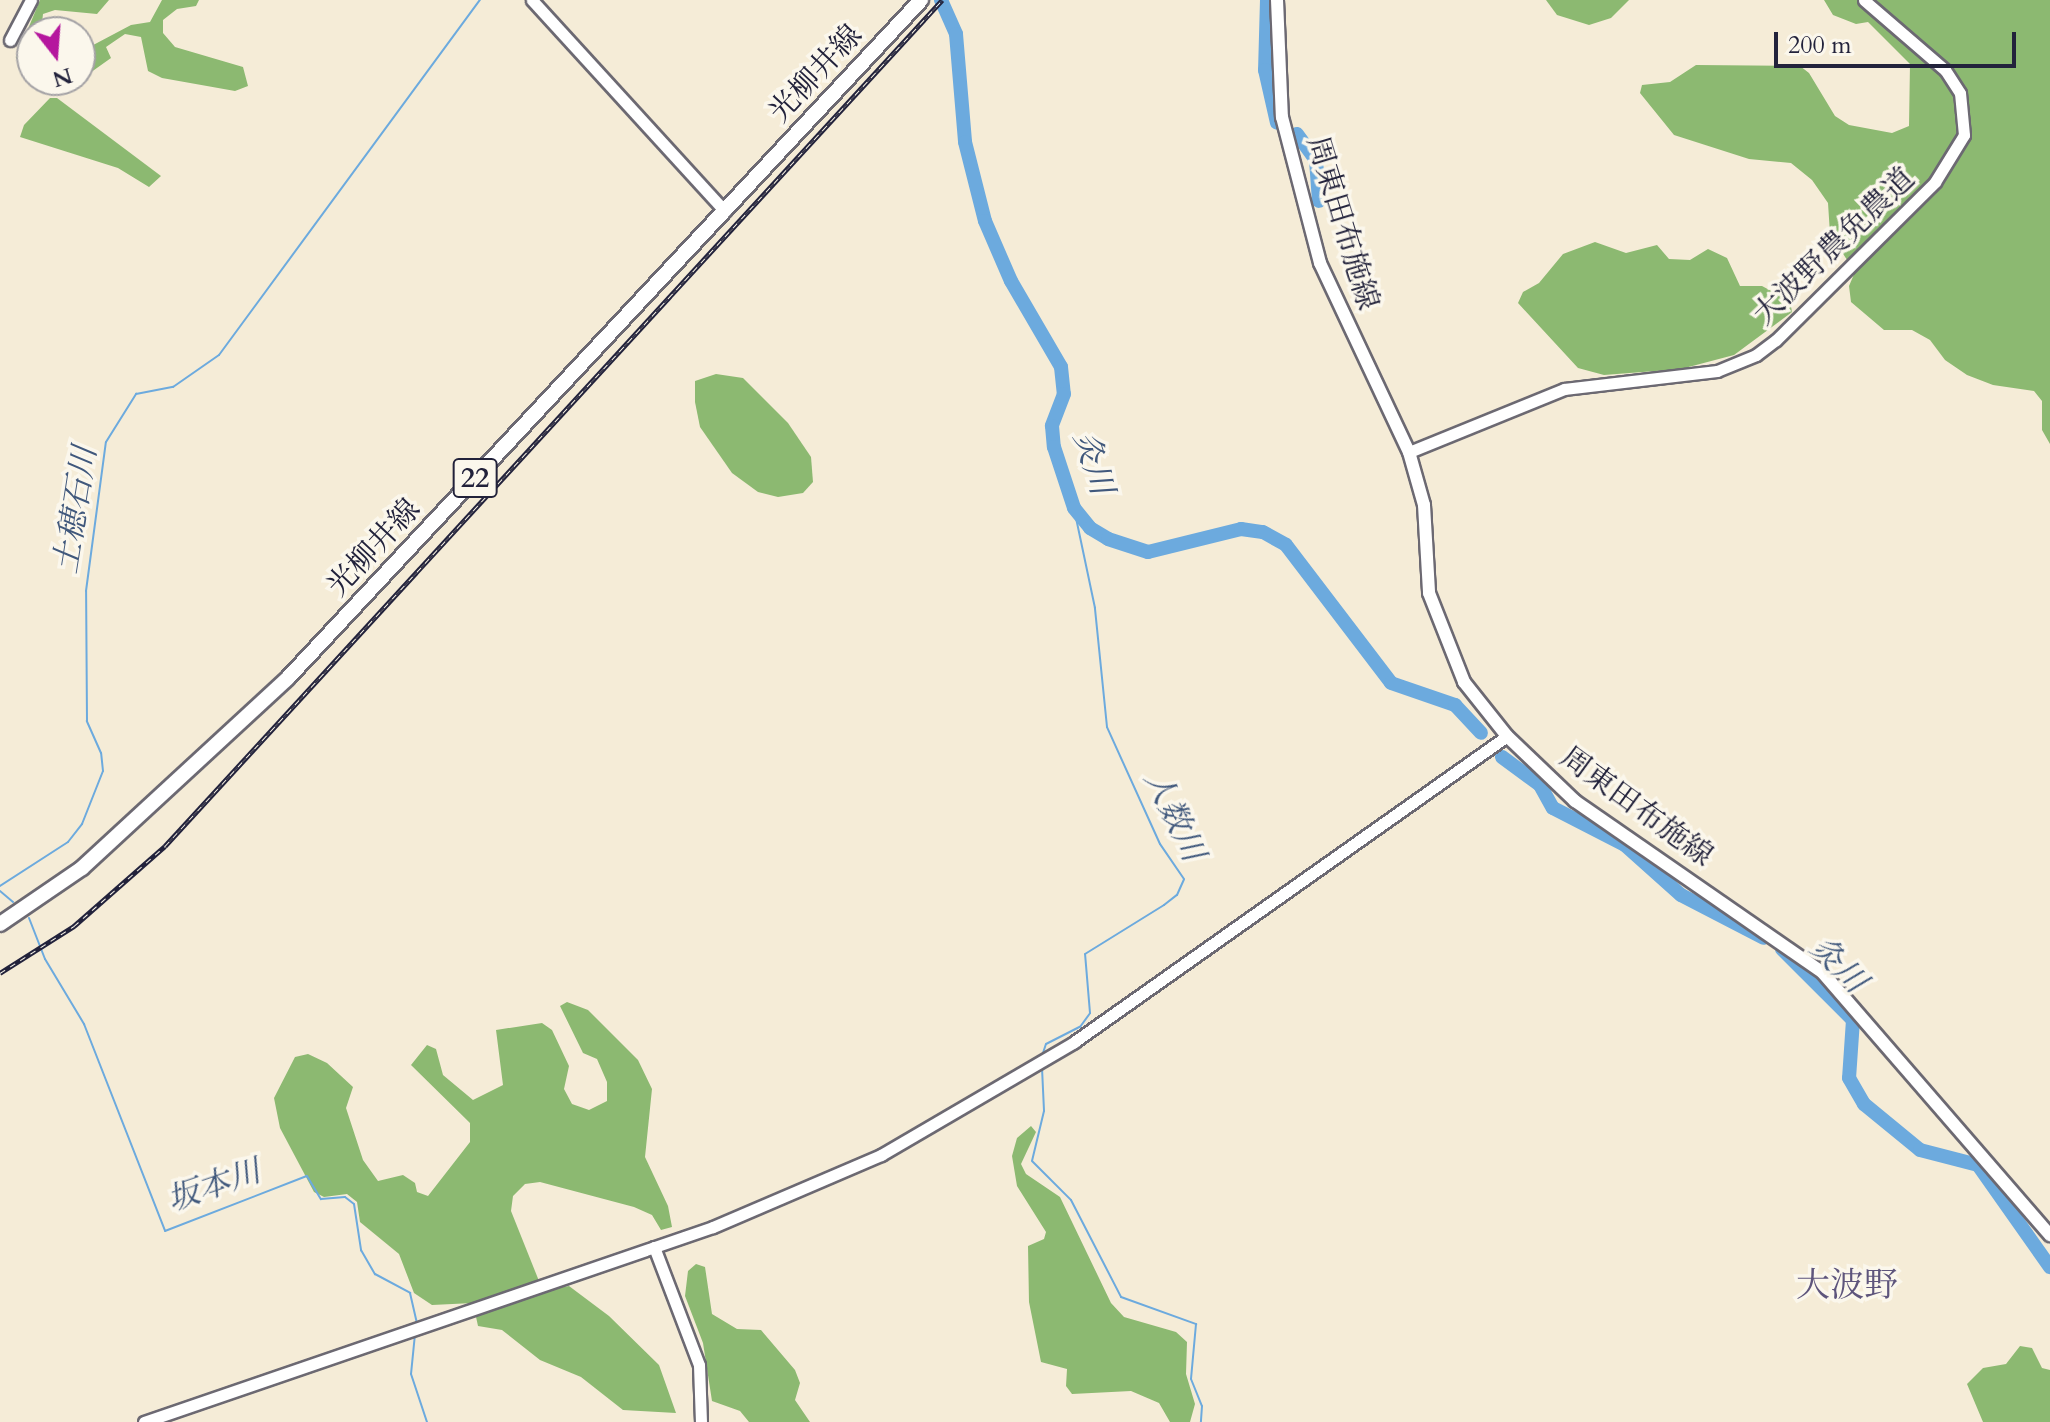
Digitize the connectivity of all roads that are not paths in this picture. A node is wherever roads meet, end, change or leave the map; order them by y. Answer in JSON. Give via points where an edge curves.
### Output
{"nodes":[{"id":1,"x":31,"y":0,"type":"edge"},
{"id":2,"x":532,"y":0,"type":"edge"},
{"id":3,"x":921,"y":0,"type":"edge"},
{"id":4,"x":1277,"y":0,"type":"edge"},
{"id":5,"x":1864,"y":0,"type":"edge"},
{"id":6,"x":10,"y":40,"type":"dead end"},
{"id":7,"x":725,"y":211,"type":"junction"},
{"id":8,"x":1409,"y":452,"type":"junction"},
{"id":9,"x":1507,"y":736,"type":"junction"},
{"id":10,"x":0,"y":924,"type":"edge"},
{"id":11,"x":2050,"y":1235,"type":"edge"},
{"id":12,"x":654,"y":1247,"type":"junction"},
{"id":13,"x":144,"y":1422,"type":"edge"},
{"id":14,"x":701,"y":1422,"type":"edge"}],
"edges":[{"from":1,"to":6,"type":"street"},
{"from":2,"to":7,"type":"street"},
{"from":3,"to":7,"type":"main road","name":"光柳井線","number":"22"},
{"from":4,"to":8,"type":"main road","name":"周東田布施線","via":[[1282,117],[1320,263],[1342,320]]},
{"from":5,"to":8,"type":"street","name":"大波野農免農道","via":[[1945,70],[1960,93],[1964,135],[1935,182],[1776,340],[1717,371],[1553,393]]},
{"from":7,"to":10,"type":"main road","name":"光柳井線","number":"22","via":[[264,702],[82,868]]},
{"from":8,"to":9,"type":"main road","name":"周東田布施線","via":[[1424,505],[1426,571],[1435,616],[1464,682]]},
{"from":9,"to":11,"type":"main road","name":"周東田布施線","via":[[1575,801],[1823,973]]},
{"from":9,"to":12,"type":"street","via":[[1008,1085],[820,1183]]},
{"from":12,"to":13,"type":"street"},
{"from":12,"to":14,"type":"street","via":[[699,1365]]}]}
